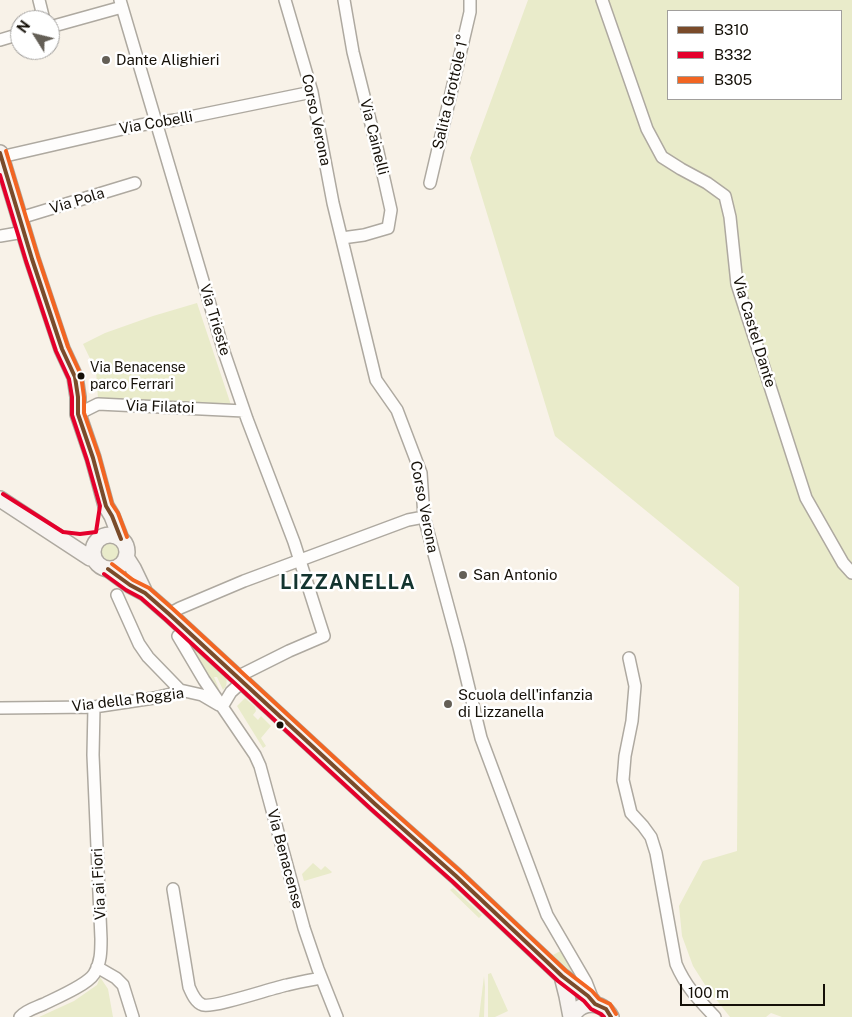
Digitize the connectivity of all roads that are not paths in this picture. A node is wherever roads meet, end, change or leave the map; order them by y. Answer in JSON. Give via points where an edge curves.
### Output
{"nodes":[{"id":1,"x":285,"y":0,"type":"edge"},
{"id":2,"x":344,"y":0,"type":"edge"},
{"id":3,"x":470,"y":0,"type":"edge"},
{"id":4,"x":602,"y":0,"type":"edge"},
{"id":5,"x":121,"y":4,"type":"edge"},
{"id":6,"x":60,"y":24,"type":"edge"},
{"id":7,"x":312,"y":92,"type":"junction"},
{"id":8,"x":157,"y":122,"type":"junction"},
{"id":9,"x":1,"y":155,"type":"edge"},
{"id":10,"x":135,"y":183,"type":"dead end"},
{"id":11,"x":430,"y":183,"type":"dead end"},
{"id":12,"x":22,"y":225,"type":"junction"},
{"id":13,"x":0,"y":236,"type":"edge"},
{"id":14,"x":342,"y":238,"type":"junction"},
{"id":15,"x":244,"y":411,"type":"junction"},
{"id":16,"x":78,"y":414,"type":"junction"},
{"id":17,"x":0,"y":499,"type":"edge"},
{"id":18,"x":106,"y":506,"type":"junction"},
{"id":19,"x":424,"y":517,"type":"junction"},
{"id":20,"x":61,"y":538,"type":"junction"},
{"id":21,"x":101,"y":538,"type":"junction"},
{"id":22,"x":121,"y":539,"type":"junction"},
{"id":23,"x":126,"y":557,"type":"junction"},
{"id":24,"x":94,"y":558,"type":"junction"},
{"id":25,"x":299,"y":560,"type":"junction"},
{"id":26,"x":108,"y":569,"type":"junction"},
{"id":27,"x":852,"y":573,"type":"edge"},
{"id":28,"x":145,"y":593,"type":"junction"},
{"id":29,"x":117,"y":595,"type":"dead end"},
{"id":30,"x":169,"y":614,"type":"junction"},
{"id":31,"x":178,"y":636,"type":"dead end"},
{"id":32,"x":629,"y":658,"type":"dead end"},
{"id":33,"x":240,"y":680,"type":"junction"},
{"id":34,"x":180,"y":690,"type":"junction"},
{"id":35,"x":94,"y":707,"type":"junction"},
{"id":36,"x":222,"y":707,"type":"junction"},
{"id":37,"x":0,"y":708,"type":"edge"},
{"id":38,"x":173,"y":889,"type":"dead end"},
{"id":39,"x":97,"y":967,"type":"junction"},
{"id":40,"x":562,"y":976,"type":"junction"},
{"id":41,"x":321,"y":978,"type":"junction"},
{"id":42,"x":595,"y":1004,"type":"junction"},
{"id":43,"x":20,"y":1017,"type":"edge"},
{"id":44,"x":133,"y":1017,"type":"edge"},
{"id":45,"x":337,"y":1017,"type":"edge"},
{"id":46,"x":572,"y":1017,"type":"edge"},
{"id":47,"x":611,"y":1017,"type":"edge"},
{"id":48,"x":715,"y":1017,"type":"edge"}],
"edges":[{"from":1,"to":7,"type":"street","name":"Corso Verona"},
{"from":2,"to":14,"type":"street","name":"Via Cainelli","via":[[353,52],[391,210],[388,228]]},
{"from":3,"to":11,"type":"street","name":"Salita Grottole 1°","via":[[470,12]]},
{"from":4,"to":27,"type":"street","name":"Via Castel Dante","via":[[647,129],[662,157],[725,196],[737,284],[806,498]]},
{"from":5,"to":6,"type":"street"},
{"from":5,"to":8,"type":"street","name":"Via Trieste"},
{"from":7,"to":8,"type":"street","name":"Via Cobelli"},
{"from":7,"to":14,"type":"street","name":"Corso Verona"},
{"from":8,"to":9,"type":"street","name":"Via Cobelli"},
{"from":8,"to":15,"type":"street","name":"Via Trieste"},
{"from":9,"to":12,"type":"main road"},
{"from":10,"to":12,"type":"street","name":"Via Pola"},
{"from":12,"to":13,"type":"street","name":"Via Pola"},
{"from":12,"to":16,"type":"main road","via":[[62,348],[75,377]]},
{"from":14,"to":19,"type":"street","name":"Corso Verona","via":[[376,380],[397,410],[421,473]]},
{"from":15,"to":16,"type":"street","name":"Via Filatoi","via":[[98,404]]},
{"from":15,"to":25,"type":"street","name":"Via Trieste"},
{"from":16,"to":18,"type":"main road"},
{"from":17,"to":20,"type":"main road"},
{"from":18,"to":21,"type":"main road"},
{"from":18,"to":22,"type":"main road"},
{"from":19,"to":25,"type":"street"},
{"from":19,"to":42,"type":"street","name":"Corso Verona","via":[[481,738],[547,915],[586,982]]},
{"from":20,"to":21,"type":"main road"},
{"from":20,"to":24,"type":"main road"},
{"from":21,"to":22,"type":"main road","via":[[112,535]]},
{"from":21,"to":24,"type":"main road","via":[[94,547]]},
{"from":22,"to":23,"type":"main road","via":[[126,546]]},
{"from":23,"to":26,"type":"main road","via":[[118,568]]},
{"from":23,"to":28,"type":"main road"},
{"from":24,"to":26,"type":"main road","via":[[100,566]]},
{"from":25,"to":30,"type":"street"},
{"from":25,"to":33,"type":"street","name":"Via Trieste","via":[[324,636],[289,651]]},
{"from":26,"to":28,"type":"main road"},
{"from":28,"to":30,"type":"main road"},
{"from":29,"to":34,"type":"street","via":[[138,644]]},
{"from":30,"to":33,"type":"main road"},
{"from":31,"to":36,"type":"street","name":"Via Benacense"},
{"from":32,"to":48,"type":"street","via":[[635,686],[623,780],[631,813],[650,837],[656,853],[676,964],[692,993]]},
{"from":33,"to":36,"type":"street"},
{"from":33,"to":40,"type":"main road"},
{"from":34,"to":35,"type":"street","name":"Via della Roggia","via":[[154,698]]},
{"from":34,"to":36,"type":"street","name":"Via della Roggia","via":[[202,695]]},
{"from":35,"to":37,"type":"street","name":"Via della Roggia"},
{"from":35,"to":39,"type":"street","name":"Via ai Fiori","via":[[101,939]]},
{"from":36,"to":41,"type":"street","name":"Via Benacense","via":[[260,766],[297,904]]},
{"from":38,"to":41,"type":"street","via":[[189,987],[197,1001],[216,1005]]},
{"from":39,"to":43,"type":"street","via":[[85,982],[24,1012]]},
{"from":39,"to":44,"type":"street","via":[[123,985]]},
{"from":40,"to":42,"type":"main road"},
{"from":40,"to":46,"type":"main road"},
{"from":41,"to":45,"type":"street","name":"Via Benacense"},
{"from":42,"to":46,"type":"main road","via":[[583,1006]]},
{"from":42,"to":47,"type":"main road","via":[[606,1009]]}]}
